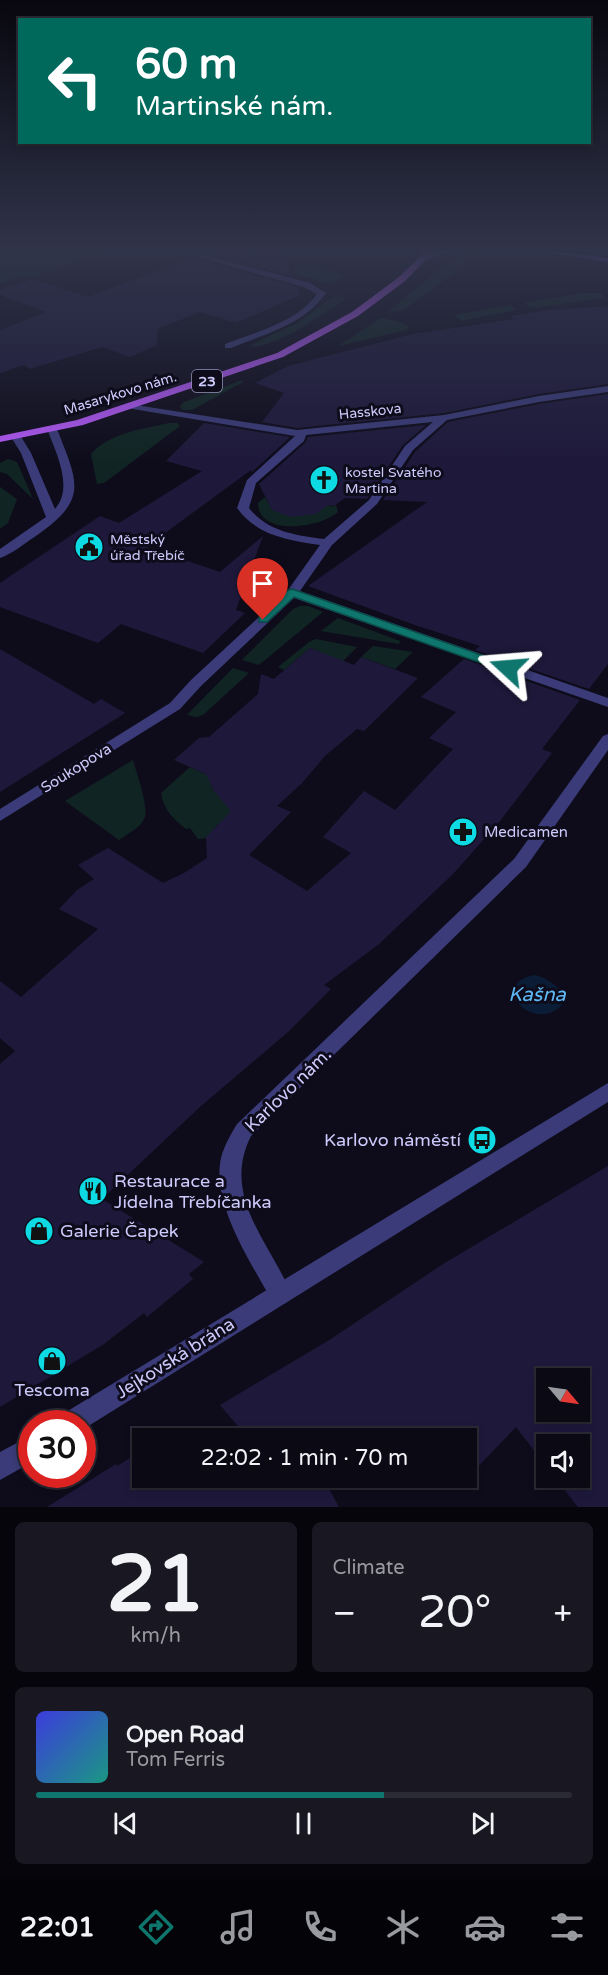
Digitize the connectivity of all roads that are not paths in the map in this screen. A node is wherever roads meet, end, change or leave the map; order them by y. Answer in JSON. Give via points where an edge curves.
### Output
{"nodes":[{"id":1,"x":285,"y":322,"type":"edge"},
{"id":2,"x":341,"y":322,"type":"edge"},
{"id":3,"x":228,"y":346,"type":"dead end"},
{"id":4,"x":608,"y":389,"type":"edge"},
{"id":5,"x":133,"y":406,"type":"junction"},
{"id":6,"x":444,"y":418,"type":"junction"},
{"id":7,"x":52,"y":429,"type":"junction"},
{"id":8,"x":297,"y":433,"type":"junction"},
{"id":9,"x":16,"y":437,"type":"junction"},
{"id":10,"x":0,"y":439,"type":"edge"},
{"id":11,"x":52,"y":517,"type":"junction"},
{"id":12,"x":327,"y":543,"type":"junction"},
{"id":13,"x":0,"y":554,"type":"edge"},
{"id":14,"x":292,"y":593,"type":"junction"},
{"id":15,"x":608,"y":703,"type":"edge"},
{"id":16,"x":608,"y":740,"type":"edge"},
{"id":17,"x":0,"y":816,"type":"edge"},
{"id":18,"x":608,"y":1092,"type":"edge"},
{"id":19,"x":280,"y":1293,"type":"junction"},
{"id":20,"x":92,"y":1410,"type":"edge"},
{"id":21,"x":18,"y":1456,"type":"edge"},
{"id":22,"x":0,"y":1467,"type":"edge"}],
"edges":[{"from":1,"to":3,"type":"street"},
{"from":2,"to":5,"type":"main road","name":"Masarykovo nám.","number":"23","via":[[280,355]]},
{"from":4,"to":6,"type":"street","name":"Hasskova"},
{"from":5,"to":7,"type":"main road","name":"Masarykovo nám.","number":"23"},
{"from":5,"to":8,"type":"street","name":"Hasskova"},
{"from":6,"to":8,"type":"street","name":"Hasskova"},
{"from":6,"to":12,"type":"street","name":"Soukopova","via":[[409,448],[373,502]]},
{"from":7,"to":9,"type":"main road","name":"Masarykovo nám.","number":"23"},
{"from":7,"to":11,"type":"street","via":[[69,497]]},
{"from":8,"to":12,"type":"street","via":[[300,439],[251,482],[243,508],[250,519],[272,531]]},
{"from":9,"to":10,"type":"main road","name":"Masarykovo nám."},
{"from":9,"to":11,"type":"street"},
{"from":11,"to":13,"type":"street"},
{"from":12,"to":14,"type":"street","name":"Soukopova"},
{"from":14,"to":15,"type":"street"},
{"from":14,"to":17,"type":"street","name":"Soukopova","via":[[175,706]]},
{"from":16,"to":19,"type":"street","name":"Karlovo nám.","via":[[520,863],[244,1130],[231,1160],[230,1182],[240,1216]]},
{"from":18,"to":19,"type":"street"},
{"from":19,"to":20,"type":"street","name":"Jejkovská brána"},
{"from":21,"to":22,"type":"street"}]}
